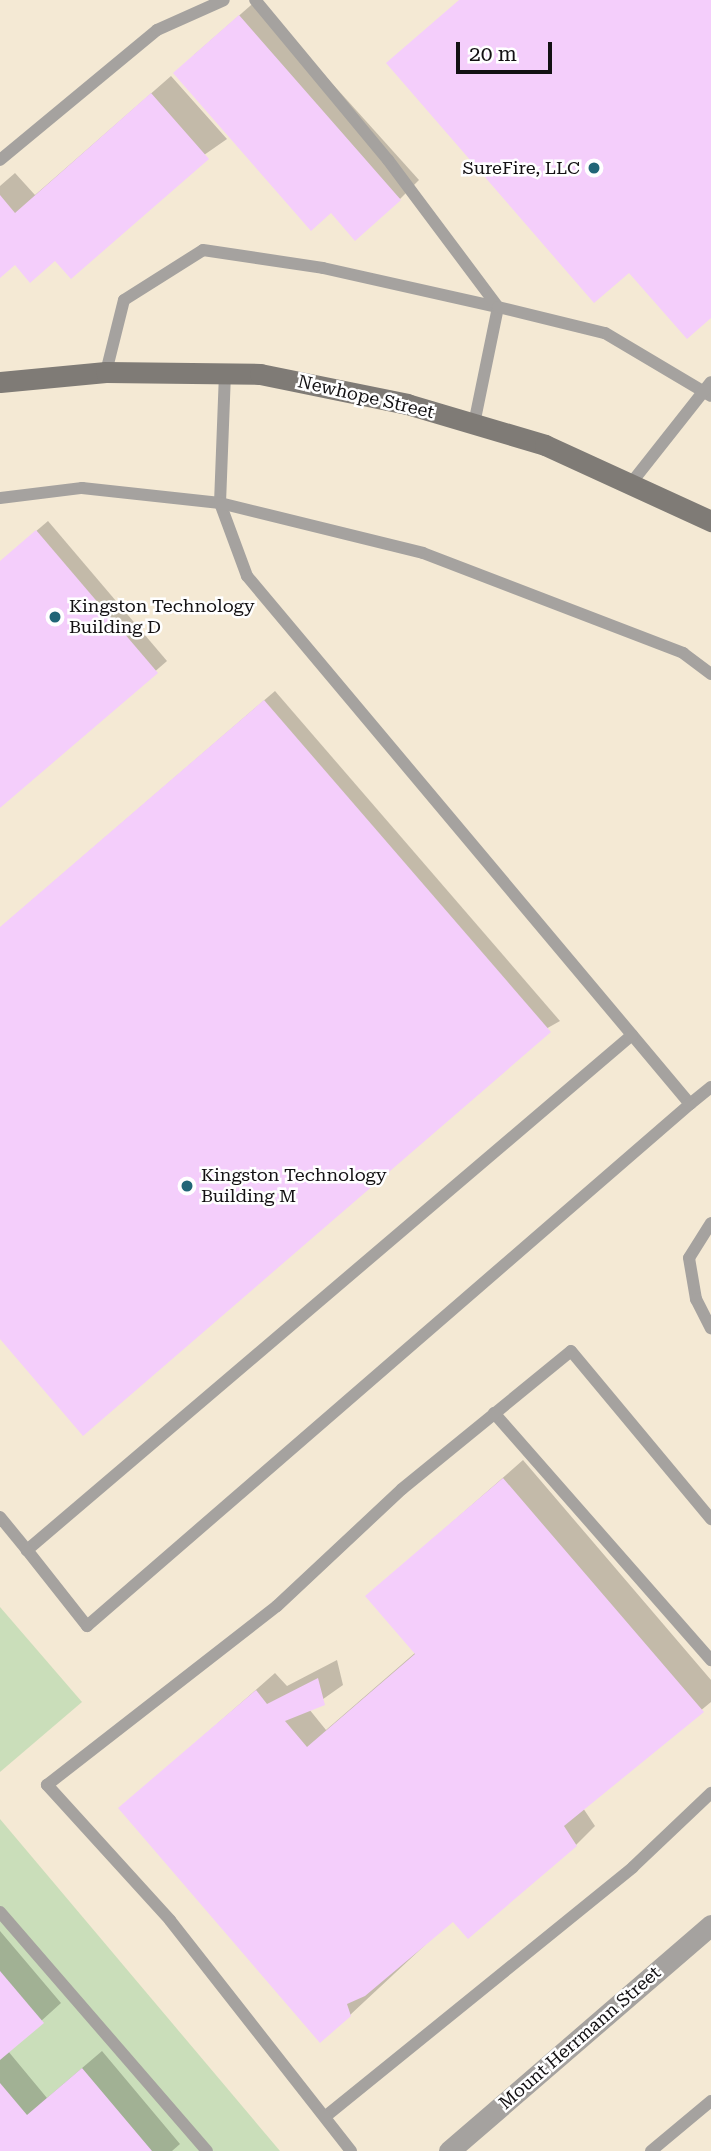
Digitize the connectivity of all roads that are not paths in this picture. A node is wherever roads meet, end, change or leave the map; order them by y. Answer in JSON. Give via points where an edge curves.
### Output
{"nodes":[{"id":1,"x":224,"y":0,"type":"edge"},
{"id":2,"x":255,"y":0,"type":"edge"},
{"id":3,"x":0,"y":160,"type":"edge"},
{"id":4,"x":498,"y":307,"type":"junction"},
{"id":5,"x":106,"y":372,"type":"junction"},
{"id":6,"x":225,"y":373,"type":"junction"},
{"id":7,"x":0,"y":382,"type":"edge"},
{"id":8,"x":708,"y":389,"type":"edge"},
{"id":9,"x":474,"y":424,"type":"junction"},
{"id":10,"x":632,"y":482,"type":"junction"},
{"id":11,"x":0,"y":498,"type":"edge"},
{"id":12,"x":220,"y":503,"type":"junction"},
{"id":13,"x":711,"y":521,"type":"edge"},
{"id":14,"x":711,"y":674,"type":"edge"},
{"id":15,"x":632,"y":1035,"type":"junction"},
{"id":16,"x":711,"y":1087,"type":"edge"},
{"id":17,"x":690,"y":1104,"type":"junction"},
{"id":18,"x":711,"y":1223,"type":"edge"},
{"id":19,"x":711,"y":1328,"type":"edge"},
{"id":20,"x":494,"y":1413,"type":"junction"},
{"id":21,"x":0,"y":1517,"type":"edge"},
{"id":22,"x":711,"y":1518,"type":"edge"},
{"id":23,"x":27,"y":1550,"type":"junction"},
{"id":24,"x":711,"y":1660,"type":"edge"},
{"id":25,"x":711,"y":1793,"type":"edge"},
{"id":26,"x":0,"y":1912,"type":"edge"},
{"id":27,"x":711,"y":1925,"type":"edge"},
{"id":28,"x":711,"y":2101,"type":"edge"},
{"id":29,"x":326,"y":2116,"type":"junction"},
{"id":30,"x":456,"y":2148,"type":"edge"},
{"id":31,"x":207,"y":2151,"type":"edge"},
{"id":32,"x":351,"y":2151,"type":"edge"},
{"id":33,"x":651,"y":2151,"type":"edge"}],
"edges":[{"from":1,"to":3,"type":"lane","via":[[157,30]]},
{"from":2,"to":4,"type":"lane","via":[[388,160]]},
{"from":4,"to":5,"type":"lane","via":[[323,268],[203,250],[124,300]]},
{"from":4,"to":8,"type":"lane","via":[[605,333]]},
{"from":4,"to":9,"type":"lane"},
{"from":5,"to":6,"type":"street","name":"Newhope Street"},
{"from":5,"to":7,"type":"street","name":"Newhope Street"},
{"from":6,"to":9,"type":"street","name":"Newhope Street","via":[[340,390]]},
{"from":6,"to":12,"type":"lane"},
{"from":8,"to":10,"type":"lane"},
{"from":9,"to":10,"type":"street","name":"Newhope Street","via":[[545,445]]},
{"from":10,"to":13,"type":"street","name":"Newhope Street"},
{"from":11,"to":12,"type":"lane","via":[[82,488]]},
{"from":12,"to":14,"type":"lane","via":[[423,553],[683,653]]},
{"from":12,"to":15,"type":"lane","via":[[247,576]]},
{"from":15,"to":17,"type":"lane"},
{"from":15,"to":23,"type":"lane"},
{"from":16,"to":17,"type":"lane"},
{"from":17,"to":23,"type":"lane","via":[[87,1626]]},
{"from":18,"to":19,"type":"lane","via":[[689,1258],[696,1299]]},
{"from":20,"to":22,"type":"lane","via":[[571,1350]]},
{"from":20,"to":24,"type":"lane"},
{"from":20,"to":29,"type":"lane","via":[[277,1606],[47,1785],[170,1920]]},
{"from":21,"to":23,"type":"lane"},
{"from":25,"to":29,"type":"lane","via":[[633,1867]]},
{"from":26,"to":31,"type":"lane"},
{"from":27,"to":30,"type":"street","name":"Mount Herrmann Street"},
{"from":28,"to":33,"type":"lane"},
{"from":29,"to":32,"type":"lane"}]}
